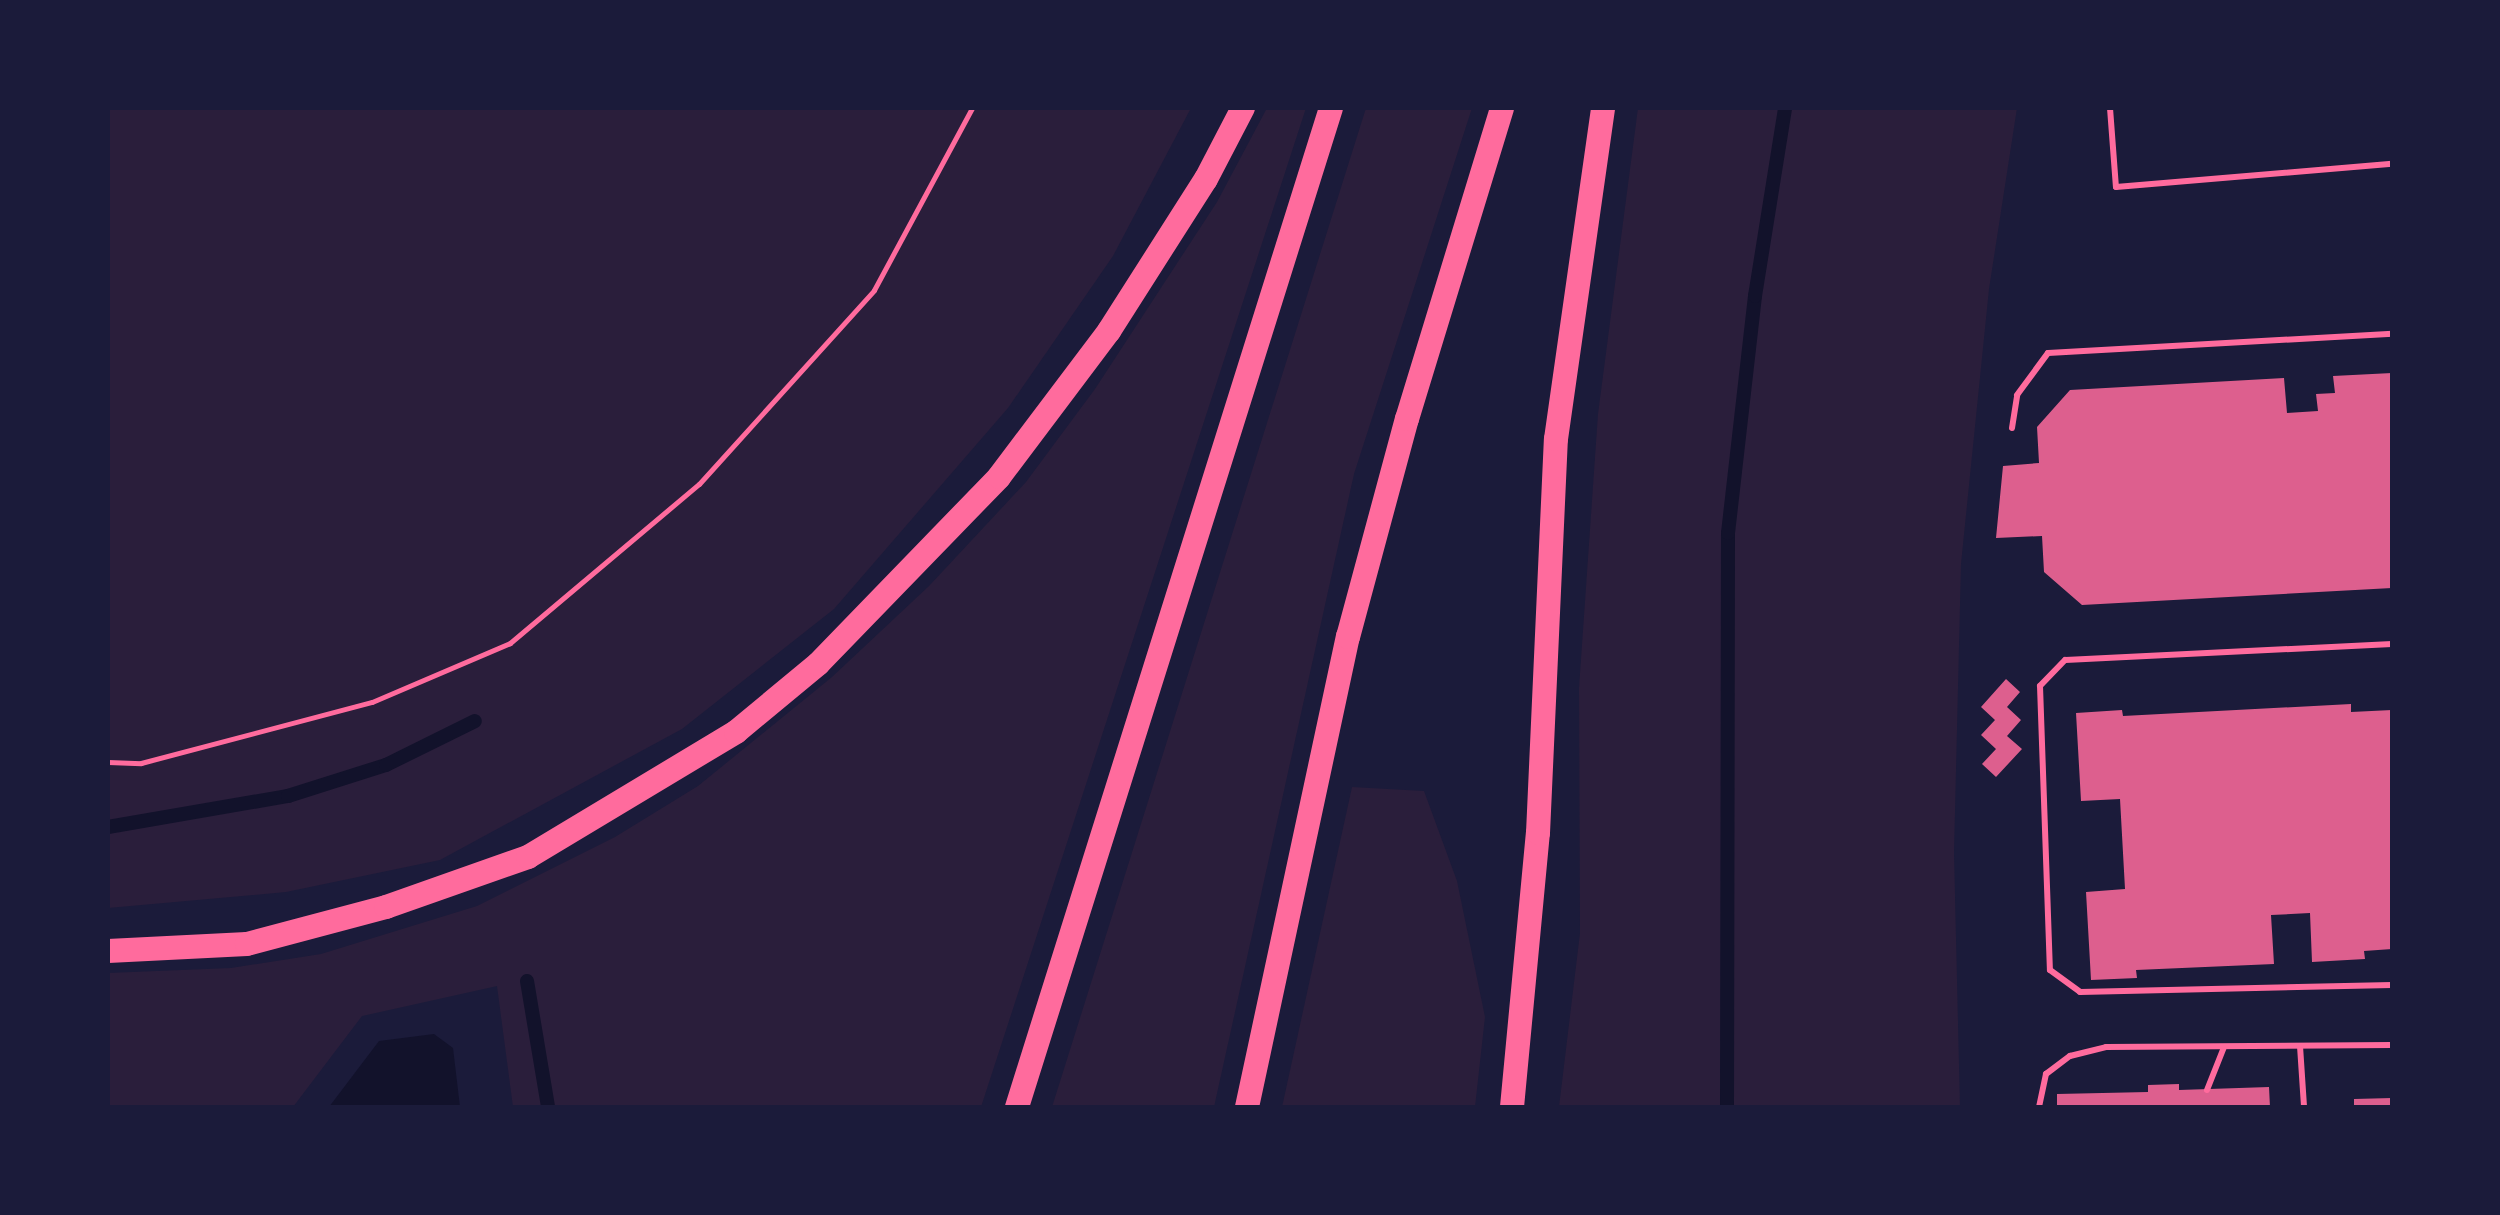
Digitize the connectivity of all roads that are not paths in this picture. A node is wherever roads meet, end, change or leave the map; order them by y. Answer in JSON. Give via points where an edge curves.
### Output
{"nodes":[{"id":1,"x":1243,"y":108,"type":"edge"},
{"id":2,"x":1331,"y":108,"type":"edge"},
{"id":3,"x":1502,"y":108,"type":"edge"},
{"id":4,"x":1603,"y":108,"type":"edge"},
{"id":5,"x":2110,"y":108,"type":"edge"},
{"id":6,"x":2392,"y":164,"type":"edge"},
{"id":7,"x":2392,"y":334,"type":"edge"},
{"id":8,"x":2012,"y":428,"type":"dead end"},
{"id":9,"x":2392,"y":644,"type":"edge"},
{"id":10,"x":108,"y":951,"type":"edge"},
{"id":11,"x":2392,"y":985,"type":"edge"},
{"id":12,"x":2392,"y":1045,"type":"edge"},
{"id":13,"x":2300,"y":1046,"type":"junction"},
{"id":14,"x":2224,"y":1047,"type":"junction"},
{"id":15,"x":2207,"y":1090,"type":"dead end"},
{"id":16,"x":1017,"y":1107,"type":"edge"},
{"id":17,"x":1247,"y":1107,"type":"edge"},
{"id":18,"x":1512,"y":1107,"type":"edge"},
{"id":19,"x":2039,"y":1107,"type":"edge"},
{"id":20,"x":2304,"y":1107,"type":"edge"}],
"edges":[{"from":1,"to":10,"type":"highway","via":[[1206,179],[1109,331],[999,477],[818,664],[736,732],[528,857],[386,907],[247,944]]},
{"from":2,"to":16,"type":"highway"},
{"from":3,"to":17,"type":"highway","via":[[1407,419],[1348,637]]},
{"from":4,"to":18,"type":"highway","via":[[1556,439],[1538,833]]},
{"from":5,"to":6,"type":"lane","via":[[2116,187]]},
{"from":7,"to":8,"type":"lane","via":[[2048,353],[2017,395]]},
{"from":9,"to":11,"type":"lane","via":[[2065,660],[2040,686],[2050,970],[2080,992]]},
{"from":12,"to":13,"type":"lane"},
{"from":13,"to":14,"type":"lane"},
{"from":13,"to":20,"type":"lane"},
{"from":14,"to":15,"type":"lane"},
{"from":14,"to":19,"type":"lane","via":[[2106,1047],[2070,1056],[2046,1074]]}]}
